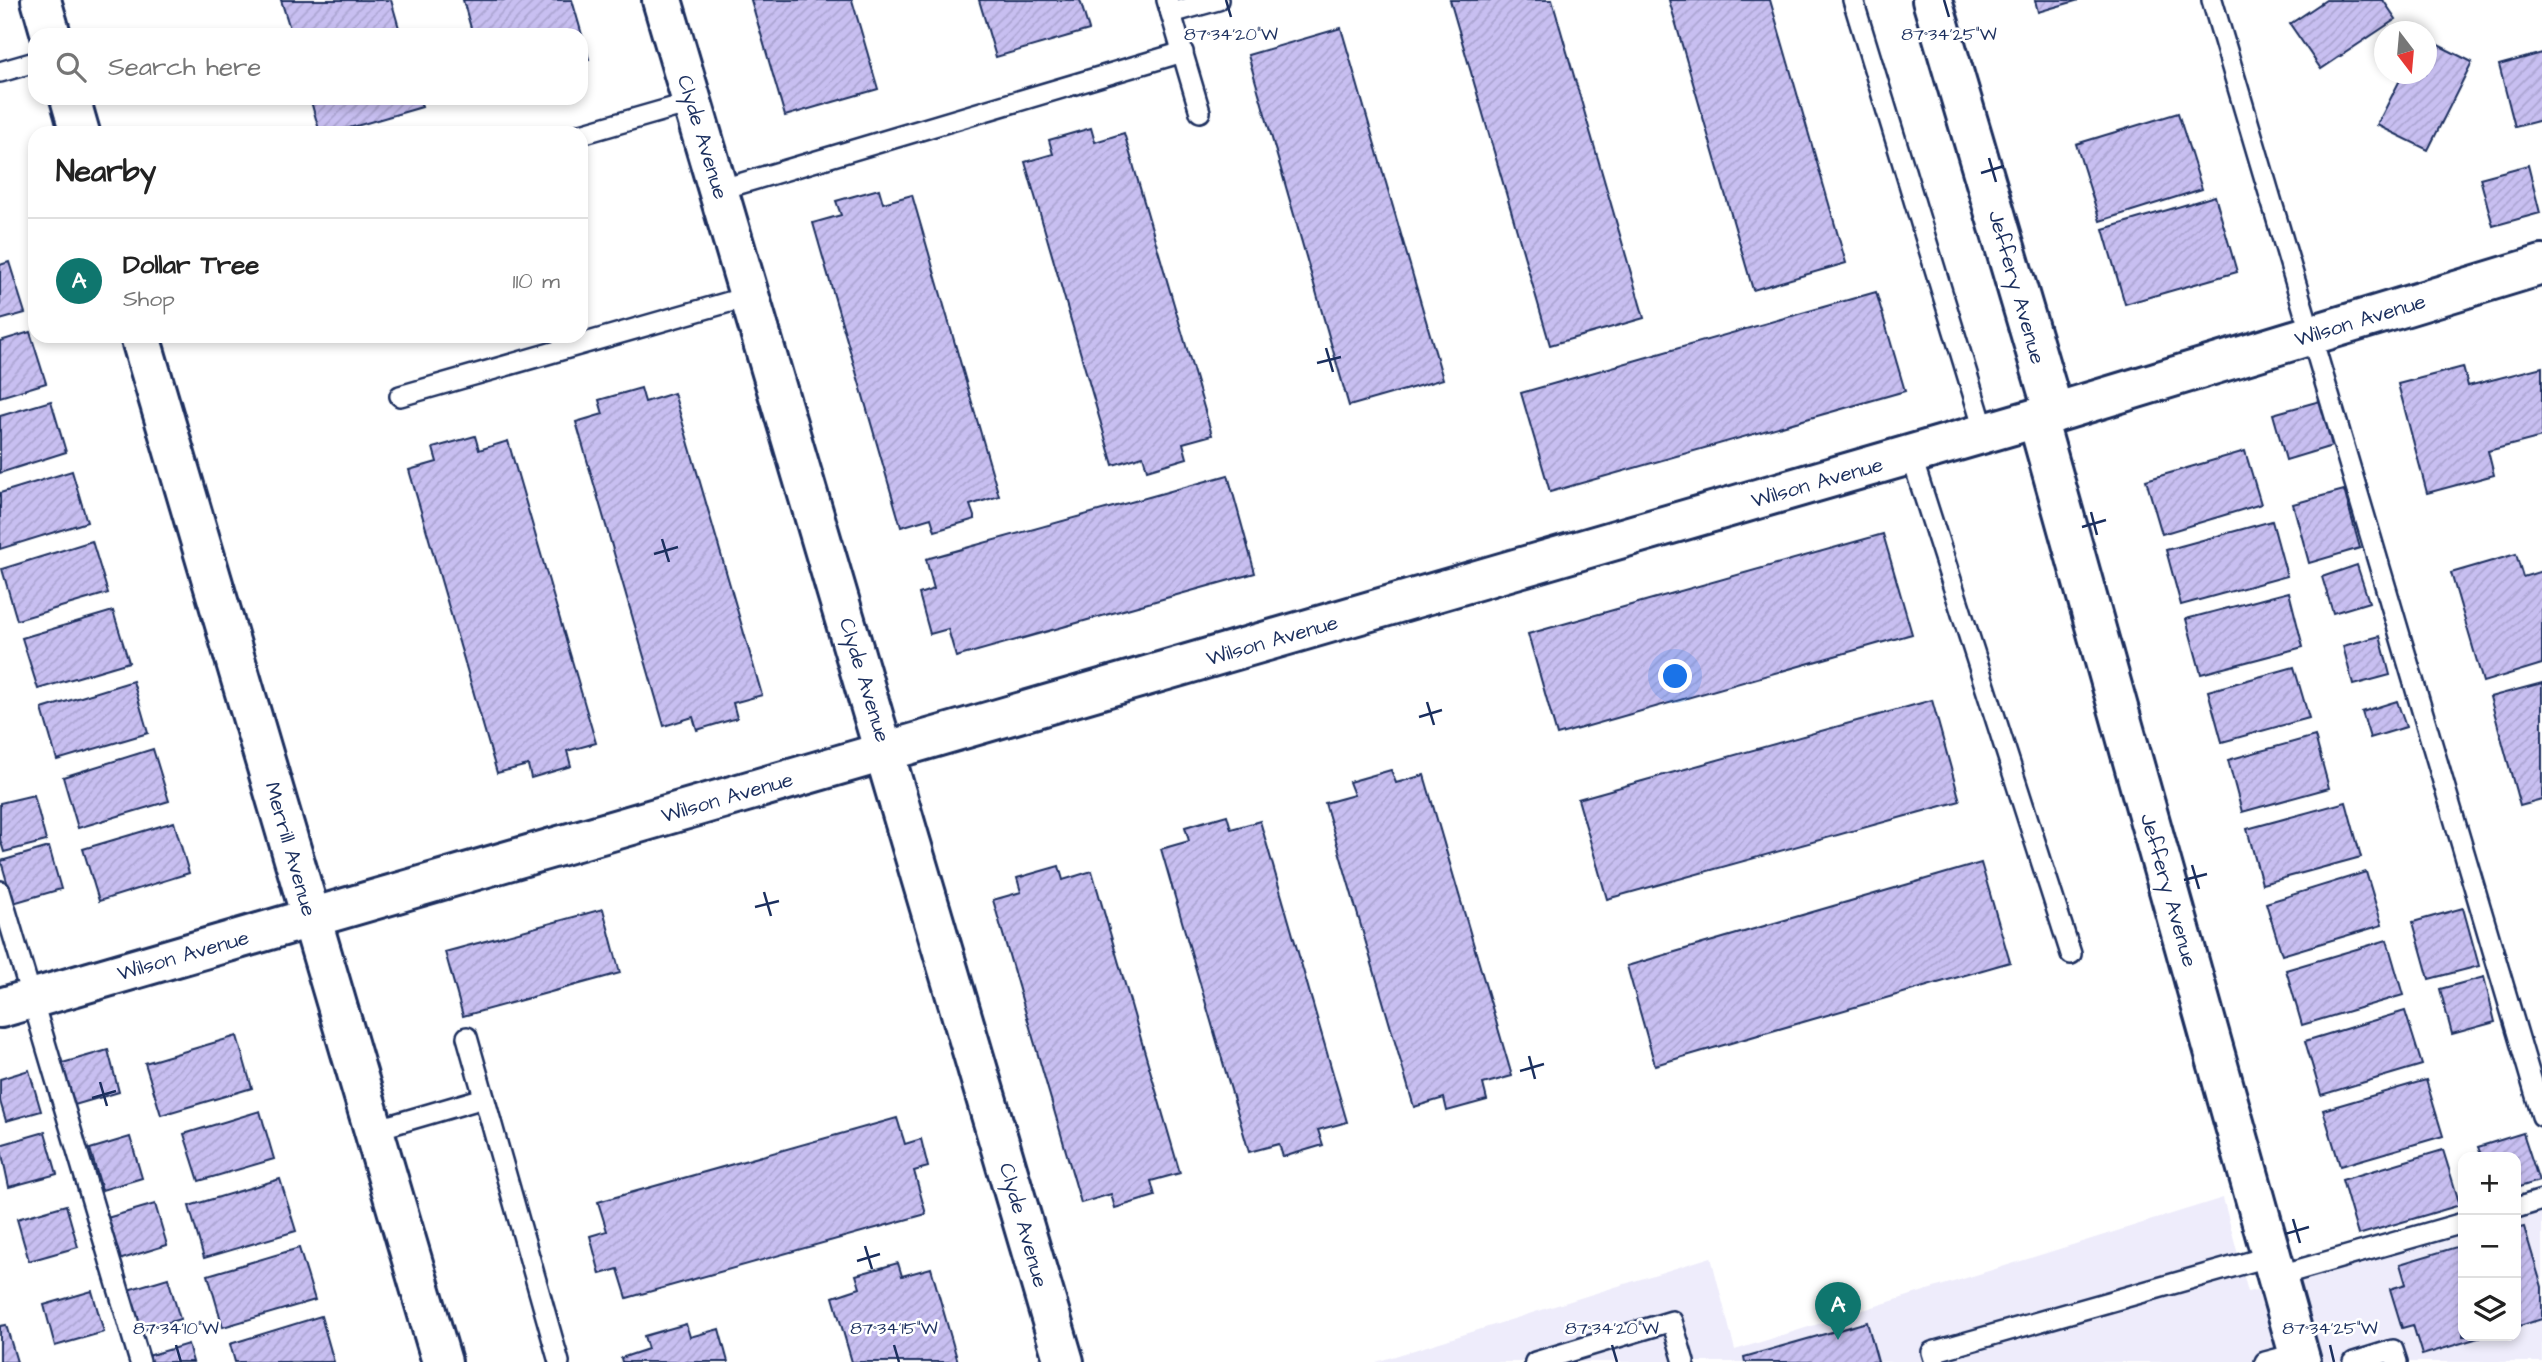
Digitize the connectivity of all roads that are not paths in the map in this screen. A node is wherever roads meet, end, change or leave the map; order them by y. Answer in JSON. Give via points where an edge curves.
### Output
{"nodes":[{"id":1,"x":41,"y":0,"type":"edge"},
{"id":2,"x":662,"y":0,"type":"edge"},
{"id":3,"x":1218,"y":0,"type":"edge"},
{"id":4,"x":1853,"y":0,"type":"edge"},
{"id":5,"x":1932,"y":0,"type":"edge"},
{"id":6,"x":2213,"y":0,"type":"edge"},
{"id":7,"x":1169,"y":7,"type":"edge"},
{"id":8,"x":49,"y":28,"type":"edge"},
{"id":9,"x":1182,"y":52,"type":"junction"},
{"id":10,"x":28,"y":64,"type":"edge"},
{"id":11,"x":0,"y":72,"type":"edge"},
{"id":12,"x":693,"y":102,"type":"junction"},
{"id":13,"x":71,"y":105,"type":"edge"},
{"id":14,"x":1200,"y":112,"type":"dead end"},
{"id":15,"x":78,"y":126,"type":"edge"},
{"id":16,"x":588,"y":132,"type":"edge"},
{"id":17,"x":719,"y":190,"type":"junction"},
{"id":18,"x":2542,"y":265,"type":"edge"},
{"id":19,"x":750,"y":296,"type":"junction"},
{"id":20,"x":2311,"y":335,"type":"junction"},
{"id":21,"x":588,"y":342,"type":"edge"},
{"id":22,"x":142,"y":343,"type":"edge"},
{"id":23,"x":586,"y":343,"type":"edge"},
{"id":24,"x":400,"y":396,"type":"dead end"},
{"id":25,"x":2046,"y":415,"type":"junction"},
{"id":26,"x":1985,"y":433,"type":"junction"},
{"id":27,"x":1911,"y":454,"type":"junction"},
{"id":28,"x":886,"y":751,"type":"junction"},
{"id":29,"x":0,"y":891,"type":"edge"},
{"id":30,"x":311,"y":918,"type":"junction"},
{"id":31,"x":2071,"y":954,"type":"dead end"},
{"id":32,"x":16,"y":1004,"type":"edge"},
{"id":33,"x":467,"y":1037,"type":"dead end"},
{"id":34,"x":484,"y":1098,"type":"junction"},
{"id":35,"x":2542,"y":1116,"type":"edge"},
{"id":36,"x":373,"y":1130,"type":"junction"},
{"id":37,"x":2542,"y":1200,"type":"edge"},
{"id":38,"x":2521,"y":1206,"type":"edge"},
{"id":39,"x":2458,"y":1224,"type":"edge"},
{"id":40,"x":2274,"y":1266,"type":"junction"},
{"id":41,"x":1558,"y":1359,"type":"edge"},
{"id":42,"x":2288,"y":1359,"type":"edge"},
{"id":43,"x":140,"y":1362,"type":"edge"},
{"id":44,"x":442,"y":1362,"type":"edge"},
{"id":45,"x":559,"y":1362,"type":"edge"},
{"id":46,"x":1064,"y":1362,"type":"edge"},
{"id":47,"x":1535,"y":1362,"type":"edge"},
{"id":48,"x":1684,"y":1362,"type":"edge"},
{"id":49,"x":1935,"y":1362,"type":"edge"},
{"id":50,"x":2354,"y":1362,"type":"edge"},
{"id":51,"x":2397,"y":1362,"type":"edge"}],
"edges":[{"from":1,"to":8,"type":"street"},
{"from":2,"to":12,"type":"street","name":"Clyde Avenue"},
{"from":3,"to":7,"type":"lane"},
{"from":4,"to":26,"type":"lane"},
{"from":5,"to":25,"type":"street","name":"Jeffery Avenue"},
{"from":6,"to":20,"type":"lane"},
{"from":7,"to":9,"type":"lane"},
{"from":9,"to":14,"type":"lane"},
{"from":9,"to":17,"type":"lane"},
{"from":10,"to":11,"type":"lane"},
{"from":12,"to":16,"type":"lane"},
{"from":12,"to":17,"type":"street","name":"Clyde Avenue"},
{"from":13,"to":15,"type":"street"},
{"from":17,"to":19,"type":"street","name":"Clyde Avenue"},
{"from":18,"to":20,"type":"street","name":"Wilson Avenue"},
{"from":19,"to":21,"type":"lane"},
{"from":19,"to":28,"type":"street","name":"Clyde Avenue"},
{"from":20,"to":25,"type":"street","name":"Wilson Avenue"},
{"from":20,"to":35,"type":"lane"},
{"from":22,"to":30,"type":"street","name":"Merrill Avenue"},
{"from":23,"to":24,"type":"lane"},
{"from":25,"to":26,"type":"street","name":"Wilson Avenue"},
{"from":25,"to":40,"type":"street","name":"Jeffery Avenue"},
{"from":26,"to":27,"type":"street","name":"Wilson Avenue"},
{"from":27,"to":28,"type":"street","name":"Wilson Avenue"},
{"from":27,"to":31,"type":"lane"},
{"from":28,"to":30,"type":"street","name":"Wilson Avenue"},
{"from":28,"to":46,"type":"street","name":"Clyde Avenue"},
{"from":29,"to":32,"type":"lane"},
{"from":30,"to":32,"type":"street","name":"Wilson Avenue"},
{"from":30,"to":36,"type":"street","name":"Merrill Avenue"},
{"from":32,"to":43,"type":"lane"},
{"from":33,"to":34,"type":"lane"},
{"from":34,"to":36,"type":"lane"},
{"from":34,"to":45,"type":"lane"},
{"from":36,"to":44,"type":"street","name":"Merrill Avenue"},
{"from":37,"to":38,"type":"lane"},
{"from":39,"to":40,"type":"lane"},
{"from":40,"to":42,"type":"street","name":"Jeffery Avenue"},
{"from":40,"to":49,"type":"lane","via":[[1932,1352]]},
{"from":41,"to":47,"type":"lane"},
{"from":41,"to":48,"type":"lane","via":[[1672,1321]]},
{"from":50,"to":51,"type":"lane","via":[[2393,1350]]}]}
